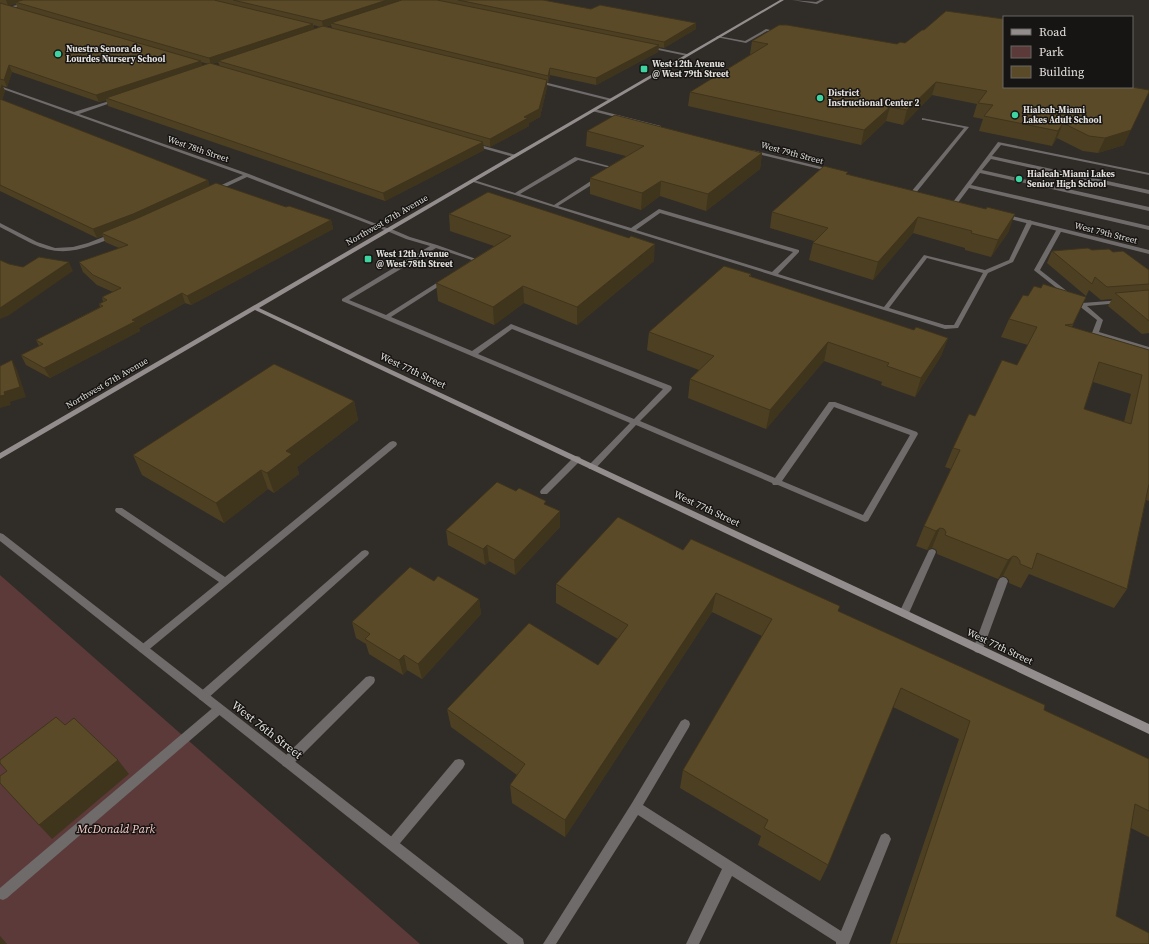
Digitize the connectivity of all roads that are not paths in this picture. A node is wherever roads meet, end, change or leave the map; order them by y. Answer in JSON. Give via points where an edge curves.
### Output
{"nodes":[{"id":1,"x":42,"y":0,"type":"edge"},
{"id":2,"x":782,"y":0,"type":"edge"},
{"id":3,"x":794,"y":0,"type":"edge"},
{"id":4,"x":822,"y":0,"type":"edge"},
{"id":5,"x":0,"y":6,"type":"edge"},
{"id":6,"x":8,"y":8,"type":"junction"},
{"id":7,"x":0,"y":10,"type":"edge"},
{"id":8,"x":16,"y":10,"type":"edge"},
{"id":9,"x":788,"y":34,"type":"edge"},
{"id":10,"x":718,"y":37,"type":"junction"},
{"id":11,"x":641,"y":46,"type":"edge"},
{"id":12,"x":687,"y":55,"type":"junction"},
{"id":13,"x":534,"y":81,"type":"edge"},
{"id":14,"x":0,"y":87,"type":"edge"},
{"id":15,"x":125,"y":97,"type":"edge"},
{"id":16,"x":611,"y":100,"type":"junction"},
{"id":17,"x":594,"y":110,"type":"junction"},
{"id":18,"x":73,"y":114,"type":"junction"},
{"id":19,"x":924,"y":119,"type":"edge"},
{"id":20,"x":662,"y":127,"type":"edge"},
{"id":21,"x":469,"y":143,"type":"edge"},
{"id":22,"x":746,"y":149,"type":"edge"},
{"id":23,"x":514,"y":156,"type":"junction"},
{"id":24,"x":989,"y":157,"type":"junction"},
{"id":25,"x":979,"y":171,"type":"junction"},
{"id":26,"x":608,"y":172,"type":"edge"},
{"id":27,"x":837,"y":173,"type":"edge"},
{"id":28,"x":1149,"y":174,"type":"edge"},
{"id":29,"x":247,"y":175,"type":"junction"},
{"id":30,"x":601,"y":176,"type":"edge"},
{"id":31,"x":472,"y":181,"type":"junction"},
{"id":32,"x":968,"y":186,"type":"junction"},
{"id":33,"x":905,"y":191,"type":"edge"},
{"id":34,"x":211,"y":192,"type":"edge"},
{"id":35,"x":1149,"y":192,"type":"edge"},
{"id":36,"x":913,"y":193,"type":"junction"},
{"id":37,"x":516,"y":194,"type":"junction"},
{"id":38,"x":920,"y":194,"type":"edge"},
{"id":39,"x":948,"y":201,"type":"edge"},
{"id":40,"x":955,"y":203,"type":"junction"},
{"id":41,"x":962,"y":205,"type":"edge"},
{"id":42,"x":555,"y":206,"type":"junction"},
{"id":43,"x":1149,"y":209,"type":"edge"},
{"id":44,"x":1000,"y":215,"type":"edge"},
{"id":45,"x":1030,"y":222,"type":"junction"},
{"id":46,"x":0,"y":225,"type":"edge"},
{"id":47,"x":1149,"y":228,"type":"edge"},
{"id":48,"x":389,"y":230,"type":"junction"},
{"id":49,"x":632,"y":230,"type":"junction"},
{"id":50,"x":1059,"y":230,"type":"junction"},
{"id":51,"x":118,"y":233,"type":"edge"},
{"id":52,"x":435,"y":246,"type":"junction"},
{"id":53,"x":1149,"y":252,"type":"edge"},
{"id":54,"x":463,"y":269,"type":"edge"},
{"id":55,"x":986,"y":272,"type":"junction"},
{"id":56,"x":774,"y":274,"type":"junction"},
{"id":57,"x":450,"y":277,"type":"edge"},
{"id":58,"x":1126,"y":301,"type":"edge"},
{"id":59,"x":1081,"y":305,"type":"junction"},
{"id":60,"x":255,"y":308,"type":"junction"},
{"id":61,"x":885,"y":309,"type":"junction"},
{"id":62,"x":386,"y":318,"type":"junction"},
{"id":63,"x":1149,"y":349,"type":"edge"},
{"id":64,"x":473,"y":354,"type":"junction"},
{"id":65,"x":635,"y":422,"type":"junction"},
{"id":66,"x":393,"y":444,"type":"dead end"},
{"id":67,"x":0,"y":456,"type":"edge"},
{"id":68,"x":577,"y":459,"type":"junction"},
{"id":69,"x":592,"y":467,"type":"junction"},
{"id":70,"x":776,"y":483,"type":"junction"},
{"id":71,"x":544,"y":492,"type":"dead end"},
{"id":72,"x":119,"y":510,"type":"dead end"},
{"id":73,"x":0,"y":536,"type":"edge"},
{"id":74,"x":932,"y":552,"type":"edge"},
{"id":75,"x":365,"y":553,"type":"dead end"},
{"id":76,"x":1003,"y":581,"type":"edge"},
{"id":77,"x":226,"y":582,"type":"junction"},
{"id":78,"x":904,"y":613,"type":"junction"},
{"id":79,"x":978,"y":648,"type":"junction"},
{"id":80,"x":143,"y":649,"type":"junction"},
{"id":81,"x":370,"y":680,"type":"dead end"},
{"id":82,"x":203,"y":696,"type":"junction"},
{"id":83,"x":219,"y":709,"type":"junction"},
{"id":84,"x":685,"y":724,"type":"dead end"},
{"id":85,"x":1149,"y":729,"type":"edge"},
{"id":86,"x":287,"y":762,"type":"junction"},
{"id":87,"x":459,"y":764,"type":"dead end"},
{"id":88,"x":636,"y":807,"type":"junction"},
{"id":89,"x":885,"y":839,"type":"dead end"},
{"id":90,"x":392,"y":844,"type":"junction"},
{"id":91,"x":730,"y":867,"type":"junction"},
{"id":92,"x":3,"y":894,"type":"dead end"},
{"id":93,"x":843,"y":942,"type":"edge"},
{"id":94,"x":518,"y":944,"type":"edge"},
{"id":95,"x":549,"y":944,"type":"edge"},
{"id":96,"x":692,"y":944,"type":"edge"}],
"edges":[{"from":1,"to":6,"type":"street"},
{"from":2,"to":10,"type":"main road","name":"Northwest 67th Avenue"},
{"from":3,"to":4,"type":"street","via":[[817,4]]},
{"from":5,"to":6,"type":"street"},
{"from":6,"to":7,"type":"street"},
{"from":6,"to":8,"type":"street"},
{"from":9,"to":10,"type":"street","via":[[766,30],[746,42]]},
{"from":10,"to":12,"type":"main road","name":"Northwest 67th Avenue"},
{"from":11,"to":12,"type":"street"},
{"from":12,"to":16,"type":"main road","name":"Northwest 67th Avenue"},
{"from":13,"to":16,"type":"street"},
{"from":14,"to":18,"type":"street","name":"West 78th Street"},
{"from":15,"to":18,"type":"street"},
{"from":16,"to":17,"type":"main road","name":"Northwest 67th Avenue"},
{"from":17,"to":20,"type":"street"},
{"from":17,"to":23,"type":"main road","name":"Northwest 67th Avenue"},
{"from":18,"to":29,"type":"street","name":"West 78th Street"},
{"from":19,"to":36,"type":"street","via":[[967,127]]},
{"from":21,"to":23,"type":"street"},
{"from":22,"to":27,"type":"street","name":"West 79th Street"},
{"from":23,"to":31,"type":"main road","name":"Northwest 67th Avenue"},
{"from":24,"to":25,"type":"street"},
{"from":24,"to":28,"type":"street","via":[[1000,143]]},
{"from":24,"to":35,"type":"street"},
{"from":25,"to":32,"type":"street"},
{"from":25,"to":43,"type":"street"},
{"from":26,"to":37,"type":"street","via":[[614,168],[577,158]]},
{"from":29,"to":34,"type":"street"},
{"from":29,"to":48,"type":"street","name":"West 78th Street"},
{"from":30,"to":42,"type":"street"},
{"from":31,"to":37,"type":"street"},
{"from":31,"to":48,"type":"main road","name":"Northwest 67th Avenue"},
{"from":32,"to":40,"type":"street"},
{"from":32,"to":47,"type":"street"},
{"from":33,"to":36,"type":"street"},
{"from":36,"to":38,"type":"street"},
{"from":37,"to":42,"type":"street"},
{"from":39,"to":40,"type":"street"},
{"from":40,"to":41,"type":"street"},
{"from":42,"to":49,"type":"street"},
{"from":44,"to":45,"type":"street","name":"West 79th Street"},
{"from":45,"to":50,"type":"street","name":"West 79th Street"},
{"from":45,"to":55,"type":"street","via":[[1011,261]]},
{"from":46,"to":51,"type":"street","via":[[48,249],[62,250],[83,247]]},
{"from":48,"to":52,"type":"street","name":"West 78th Street"},
{"from":48,"to":60,"type":"main road","name":"Northwest 67th Avenue"},
{"from":49,"to":56,"type":"street"},
{"from":49,"to":56,"type":"street","via":[[659,211],[797,251]]},
{"from":50,"to":53,"type":"street","name":"West 79th Street"},
{"from":50,"to":59,"type":"street","via":[[1037,270]]},
{"from":52,"to":54,"type":"street","name":"West 78th Street","via":[[476,260]]},
{"from":52,"to":62,"type":"street","via":[[344,300]]},
{"from":55,"to":61,"type":"street","via":[[926,256]]},
{"from":55,"to":61,"type":"street","via":[[956,327],[944,327]]},
{"from":56,"to":61,"type":"street"},
{"from":57,"to":62,"type":"street"},
{"from":58,"to":59,"type":"street"},
{"from":59,"to":63,"type":"street","via":[[1100,320],[1094,333]]},
{"from":60,"to":67,"type":"main road","name":"Northwest 67th Avenue"},
{"from":60,"to":68,"type":"main road","name":"West 77th Street"},
{"from":62,"to":64,"type":"street"},
{"from":64,"to":65,"type":"street"},
{"from":64,"to":65,"type":"street","via":[[511,326],[668,388]]},
{"from":65,"to":69,"type":"street"},
{"from":65,"to":70,"type":"street"},
{"from":66,"to":77,"type":"street"},
{"from":68,"to":69,"type":"main road","name":"West 77th Street"},
{"from":68,"to":71,"type":"street"},
{"from":69,"to":78,"type":"main road","name":"West 77th Street"},
{"from":70,"to":70,"type":"street","via":[[865,519],[914,434],[832,404]]},
{"from":72,"to":77,"type":"street"},
{"from":73,"to":80,"type":"street","name":"West 76th Street"},
{"from":74,"to":78,"type":"street"},
{"from":75,"to":82,"type":"street"},
{"from":76,"to":79,"type":"street"},
{"from":77,"to":80,"type":"street"},
{"from":78,"to":79,"type":"main road","name":"West 77th Street"},
{"from":79,"to":85,"type":"main road","name":"West 77th Street"},
{"from":80,"to":82,"type":"street","name":"West 76th Street"},
{"from":81,"to":86,"type":"street"},
{"from":82,"to":83,"type":"street","name":"West 76th Street"},
{"from":83,"to":86,"type":"street","name":"West 76th Street"},
{"from":83,"to":92,"type":"street"},
{"from":84,"to":88,"type":"street"},
{"from":86,"to":90,"type":"street","name":"West 76th Street"},
{"from":87,"to":90,"type":"street"},
{"from":88,"to":91,"type":"street"},
{"from":88,"to":95,"type":"street"},
{"from":89,"to":93,"type":"street"},
{"from":90,"to":94,"type":"street","name":"West 76th Street"},
{"from":91,"to":93,"type":"street"},
{"from":91,"to":96,"type":"street"}]}
